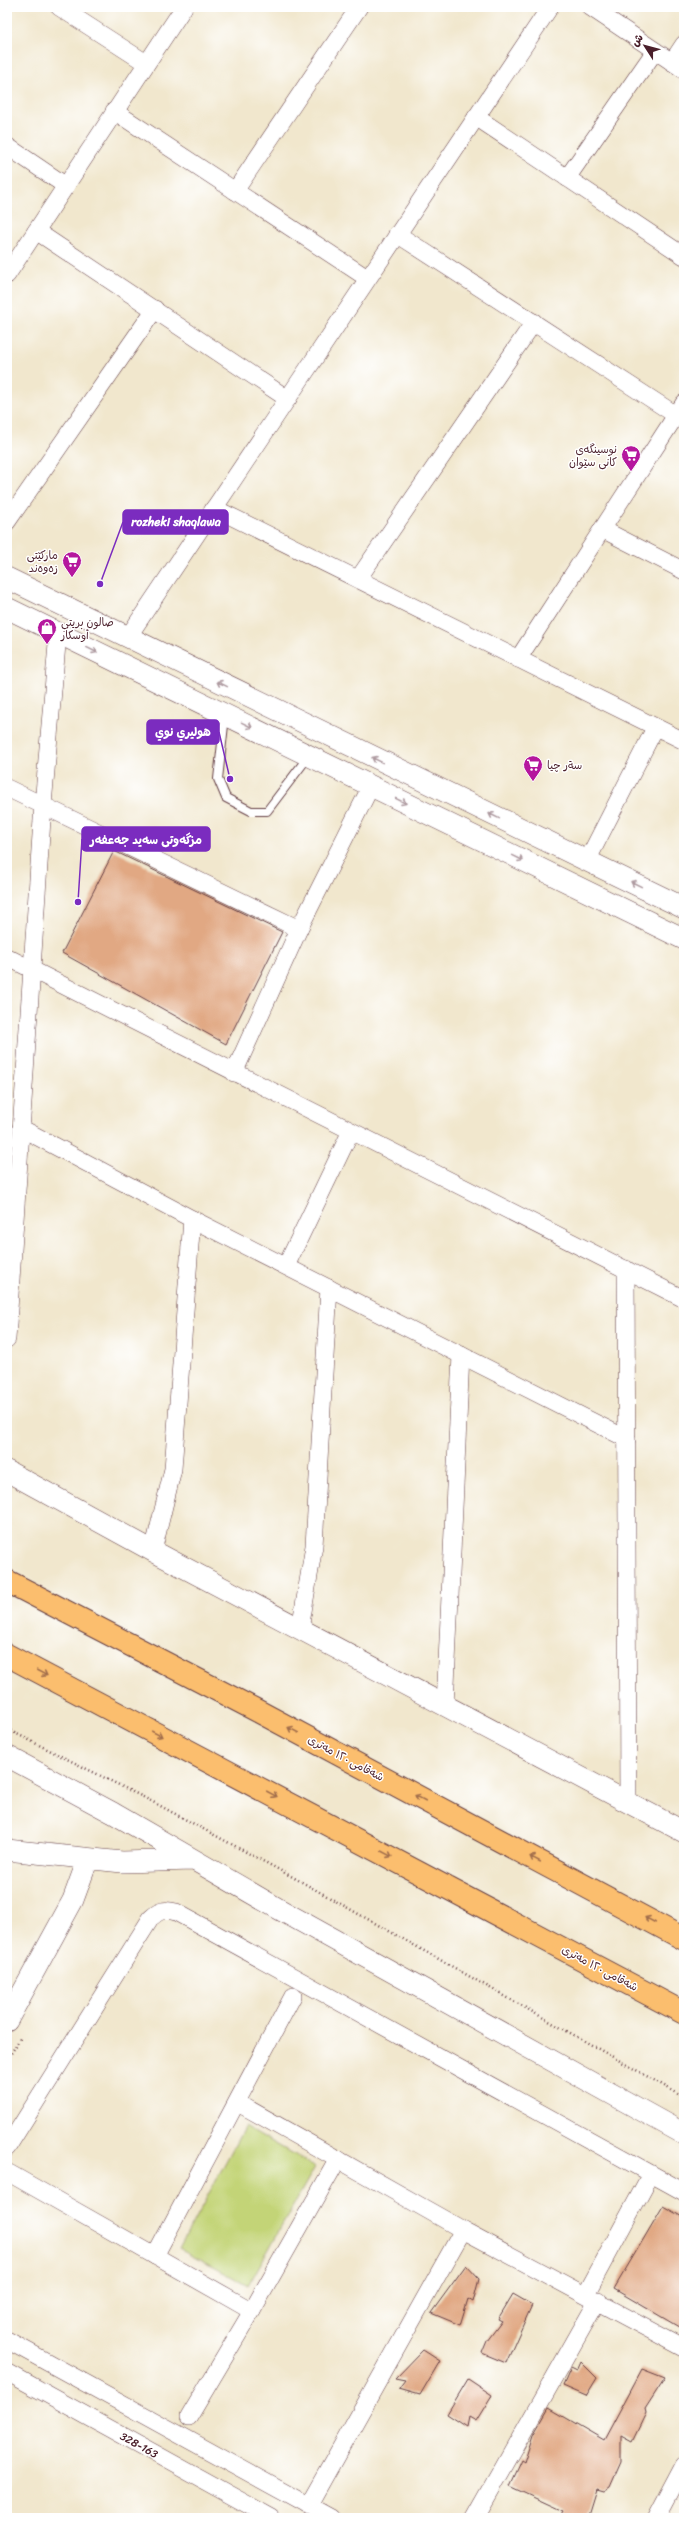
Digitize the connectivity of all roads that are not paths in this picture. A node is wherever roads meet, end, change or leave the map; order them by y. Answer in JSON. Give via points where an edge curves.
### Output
{"nodes":[{"id":1,"x":59,"y":7,"type":"edge"},
{"id":2,"x":184,"y":7,"type":"edge"},
{"id":3,"x":360,"y":7,"type":"edge"},
{"id":4,"x":550,"y":7,"type":"edge"},
{"id":5,"x":590,"y":7,"type":"edge"},
{"id":6,"x":684,"y":44,"type":"edge"},
{"id":7,"x":655,"y":50,"type":"junction"},
{"id":8,"x":146,"y":63,"type":"junction"},
{"id":9,"x":678,"y":66,"type":"edge"},
{"id":10,"x":114,"y":111,"type":"junction"},
{"id":11,"x":476,"y":117,"type":"junction"},
{"id":12,"x":7,"y":146,"type":"edge"},
{"id":13,"x":567,"y":178,"type":"junction"},
{"id":14,"x":66,"y":186,"type":"junction"},
{"id":15,"x":235,"y":191,"type":"junction"},
{"id":16,"x":36,"y":231,"type":"junction"},
{"id":17,"x":397,"y":234,"type":"junction"},
{"id":18,"x":684,"y":256,"type":"edge"},
{"id":19,"x":7,"y":275,"type":"edge"},
{"id":20,"x":367,"y":278,"type":"junction"},
{"id":21,"x":155,"y":309,"type":"junction"},
{"id":22,"x":534,"y":322,"type":"junction"},
{"id":23,"x":288,"y":400,"type":"junction"},
{"id":24,"x":680,"y":409,"type":"edge"},
{"id":25,"x":214,"y":508,"type":"junction"},
{"id":26,"x":7,"y":522,"type":"edge"},
{"id":27,"x":602,"y":529,"type":"junction"},
{"id":28,"x":684,"y":571,"type":"edge"},
{"id":29,"x":7,"y":578,"type":"edge"},
{"id":30,"x":358,"y":579,"type":"junction"},
{"id":31,"x":7,"y":608,"type":"edge"},
{"id":32,"x":58,"y":633,"type":"junction"},
{"id":33,"x":128,"y":637,"type":"junction"},
{"id":34,"x":518,"y":658,"type":"junction"},
{"id":35,"x":226,"y":715,"type":"junction"},
{"id":36,"x":656,"y":728,"type":"junction"},
{"id":37,"x":684,"y":741,"type":"edge"},
{"id":38,"x":309,"y":756,"type":"junction"},
{"id":39,"x":371,"y":786,"type":"junction"},
{"id":40,"x":7,"y":788,"type":"edge"},
{"id":41,"x":43,"y":805,"type":"junction"},
{"id":42,"x":587,"y":861,"type":"junction"},
{"id":43,"x":661,"y":896,"type":"junction"},
{"id":44,"x":684,"y":908,"type":"edge"},
{"id":45,"x":648,"y":922,"type":"junction"},
{"id":46,"x":299,"y":929,"type":"junction"},
{"id":47,"x":684,"y":939,"type":"edge"},
{"id":48,"x":7,"y":957,"type":"edge"},
{"id":49,"x":32,"y":969,"type":"junction"},
{"id":50,"x":234,"y":1072,"type":"junction"},
{"id":51,"x":21,"y":1128,"type":"junction"},
{"id":52,"x":351,"y":1131,"type":"junction"},
{"id":53,"x":13,"y":1161,"type":"edge"},
{"id":54,"x":192,"y":1219,"type":"junction"},
{"id":55,"x":286,"y":1266,"type":"junction"},
{"id":56,"x":626,"y":1269,"type":"junction"},
{"id":57,"x":329,"y":1288,"type":"junction"},
{"id":58,"x":684,"y":1299,"type":"edge"},
{"id":59,"x":7,"y":1339,"type":"edge"},
{"id":60,"x":461,"y":1355,"type":"junction"},
{"id":61,"x":627,"y":1439,"type":"junction"},
{"id":62,"x":7,"y":1471,"type":"edge"},
{"id":63,"x":154,"y":1551,"type":"junction"},
{"id":64,"x":7,"y":1581,"type":"edge"},
{"id":65,"x":300,"y":1629,"type":"junction"},
{"id":66,"x":7,"y":1655,"type":"edge"},
{"id":67,"x":445,"y":1706,"type":"junction"},
{"id":68,"x":7,"y":1756,"type":"edge"},
{"id":69,"x":628,"y":1803,"type":"junction"},
{"id":70,"x":684,"y":1832,"type":"edge"},
{"id":71,"x":7,"y":1850,"type":"edge"},
{"id":72,"x":88,"y":1859,"type":"junction"},
{"id":73,"x":194,"y":1860,"type":"junction"},
{"id":74,"x":684,"y":1939,"type":"edge"},
{"id":75,"x":293,"y":1996,"type":"dead end"},
{"id":76,"x":684,"y":2013,"type":"edge"},
{"id":77,"x":7,"y":2020,"type":"edge"},
{"id":78,"x":238,"y":2103,"type":"junction"},
{"id":79,"x":684,"y":2134,"type":"edge"},
{"id":80,"x":7,"y":2148,"type":"edge"},
{"id":81,"x":338,"y":2159,"type":"junction"},
{"id":82,"x":9,"y":2173,"type":"dead end"},
{"id":83,"x":651,"y":2174,"type":"junction"},
{"id":84,"x":684,"y":2192,"type":"edge"},
{"id":85,"x":463,"y":2230,"type":"junction"},
{"id":86,"x":155,"y":2256,"type":"junction"},
{"id":87,"x":592,"y":2297,"type":"junction"},
{"id":88,"x":252,"y":2312,"type":"junction"},
{"id":89,"x":7,"y":2340,"type":"edge"},
{"id":90,"x":684,"y":2348,"type":"edge"},
{"id":91,"x":7,"y":2372,"type":"edge"},
{"id":92,"x":189,"y":2417,"type":"dead end"},
{"id":93,"x":684,"y":2465,"type":"edge"},
{"id":94,"x":308,"y":2506,"type":"junction"},
{"id":95,"x":272,"y":2518,"type":"edge"},
{"id":96,"x":331,"y":2518,"type":"edge"},
{"id":97,"x":475,"y":2518,"type":"edge"},
{"id":98,"x":656,"y":2518,"type":"edge"}],
"edges":[{"from":1,"to":8,"type":"street"},
{"from":2,"to":8,"type":"street"},
{"from":3,"to":15,"type":"street"},
{"from":4,"to":11,"type":"street"},
{"from":5,"to":7,"type":"street"},
{"from":6,"to":9,"type":"street"},
{"from":7,"to":9,"type":"street"},
{"from":7,"to":13,"type":"street"},
{"from":8,"to":10,"type":"street"},
{"from":10,"to":14,"type":"street"},
{"from":10,"to":15,"type":"street"},
{"from":11,"to":13,"type":"street"},
{"from":11,"to":17,"type":"street"},
{"from":12,"to":14,"type":"street"},
{"from":13,"to":18,"type":"street"},
{"from":14,"to":16,"type":"street"},
{"from":15,"to":20,"type":"street"},
{"from":16,"to":19,"type":"street"},
{"from":16,"to":21,"type":"street"},
{"from":17,"to":20,"type":"street"},
{"from":17,"to":22,"type":"street"},
{"from":20,"to":23,"type":"street"},
{"from":21,"to":23,"type":"street"},
{"from":21,"to":26,"type":"street"},
{"from":22,"to":24,"type":"street"},
{"from":22,"to":30,"type":"street"},
{"from":23,"to":25,"type":"street"},
{"from":24,"to":27,"type":"street"},
{"from":25,"to":30,"type":"street"},
{"from":25,"to":33,"type":"street"},
{"from":27,"to":28,"type":"street"},
{"from":27,"to":34,"type":"street"},
{"from":29,"to":33,"type":"street"},
{"from":30,"to":34,"type":"street"},
{"from":31,"to":32,"type":"street"},
{"from":32,"to":35,"type":"street","one_way":true},
{"from":32,"to":41,"type":"street"},
{"from":42,"to":33,"type":"street","one_way":true},
{"from":34,"to":36,"type":"street"},
{"from":35,"to":38,"type":"street","one_way":true},
{"from":35,"to":38,"type":"lane","via":[[218,779],[226,798],[251,811],[267,811]]},
{"from":36,"to":37,"type":"street"},
{"from":36,"to":42,"type":"street"},
{"from":38,"to":39,"type":"street"},
{"from":39,"to":45,"type":"street","one_way":true},
{"from":39,"to":46,"type":"street"},
{"from":40,"to":41,"type":"street"},
{"from":41,"to":46,"type":"street"},
{"from":41,"to":49,"type":"street"},
{"from":43,"to":42,"type":"street","one_way":true},
{"from":43,"to":44,"type":"street"},
{"from":43,"to":45,"type":"street"},
{"from":45,"to":47,"type":"street"},
{"from":46,"to":50,"type":"street"},
{"from":48,"to":49,"type":"street"},
{"from":49,"to":50,"type":"street"},
{"from":49,"to":51,"type":"street"},
{"from":50,"to":52,"type":"street"},
{"from":51,"to":53,"type":"street"},
{"from":51,"to":54,"type":"street"},
{"from":52,"to":55,"type":"street"},
{"from":52,"to":56,"type":"street"},
{"from":53,"to":59,"type":"street"},
{"from":54,"to":55,"type":"street"},
{"from":54,"to":63,"type":"street","via":[[173,1469]]},
{"from":55,"to":57,"type":"street"},
{"from":56,"to":58,"type":"street"},
{"from":56,"to":61,"type":"street"},
{"from":57,"to":60,"type":"street"},
{"from":57,"to":65,"type":"street","via":[[314,1546]]},
{"from":60,"to":61,"type":"street"},
{"from":60,"to":67,"type":"street"},
{"from":61,"to":69,"type":"street"},
{"from":62,"to":63,"type":"street"},
{"from":63,"to":65,"type":"street"},
{"from":74,"to":64,"type":"highway","name":"شەقامی ١٢٠ مەتری","one_way":true,"via":[[261,1713]]},
{"from":65,"to":67,"type":"street"},
{"from":66,"to":76,"type":"highway","name":"شەقامی ١٢٠ مەتری","one_way":true},
{"from":67,"to":69,"type":"street"},
{"from":68,"to":73,"type":"street"},
{"from":69,"to":70,"type":"street"},
{"from":71,"to":72,"type":"street"},
{"from":72,"to":73,"type":"street","via":[[122,1862]]},
{"from":72,"to":77,"type":"street","via":[[73,1900]]},
{"from":73,"to":79,"type":"street"},
{"from":75,"to":78,"type":"street"},
{"from":78,"to":81,"type":"street"},
{"from":78,"to":86,"type":"street"},
{"from":80,"to":83,"type":"street","via":[[151,1918],[159,1911],[167,1910],[183,1916]]},
{"from":81,"to":85,"type":"street"},
{"from":81,"to":88,"type":"street"},
{"from":82,"to":86,"type":"street"},
{"from":83,"to":84,"type":"street"},
{"from":83,"to":87,"type":"street"},
{"from":85,"to":87,"type":"street"},
{"from":85,"to":94,"type":"street"},
{"from":86,"to":88,"type":"street"},
{"from":87,"to":90,"type":"street"},
{"from":87,"to":97,"type":"street"},
{"from":88,"to":92,"type":"street"},
{"from":89,"to":94,"type":"street"},
{"from":91,"to":95,"type":"street","name":"328-163"},
{"from":93,"to":98,"type":"street"},
{"from":94,"to":96,"type":"street"}]}
